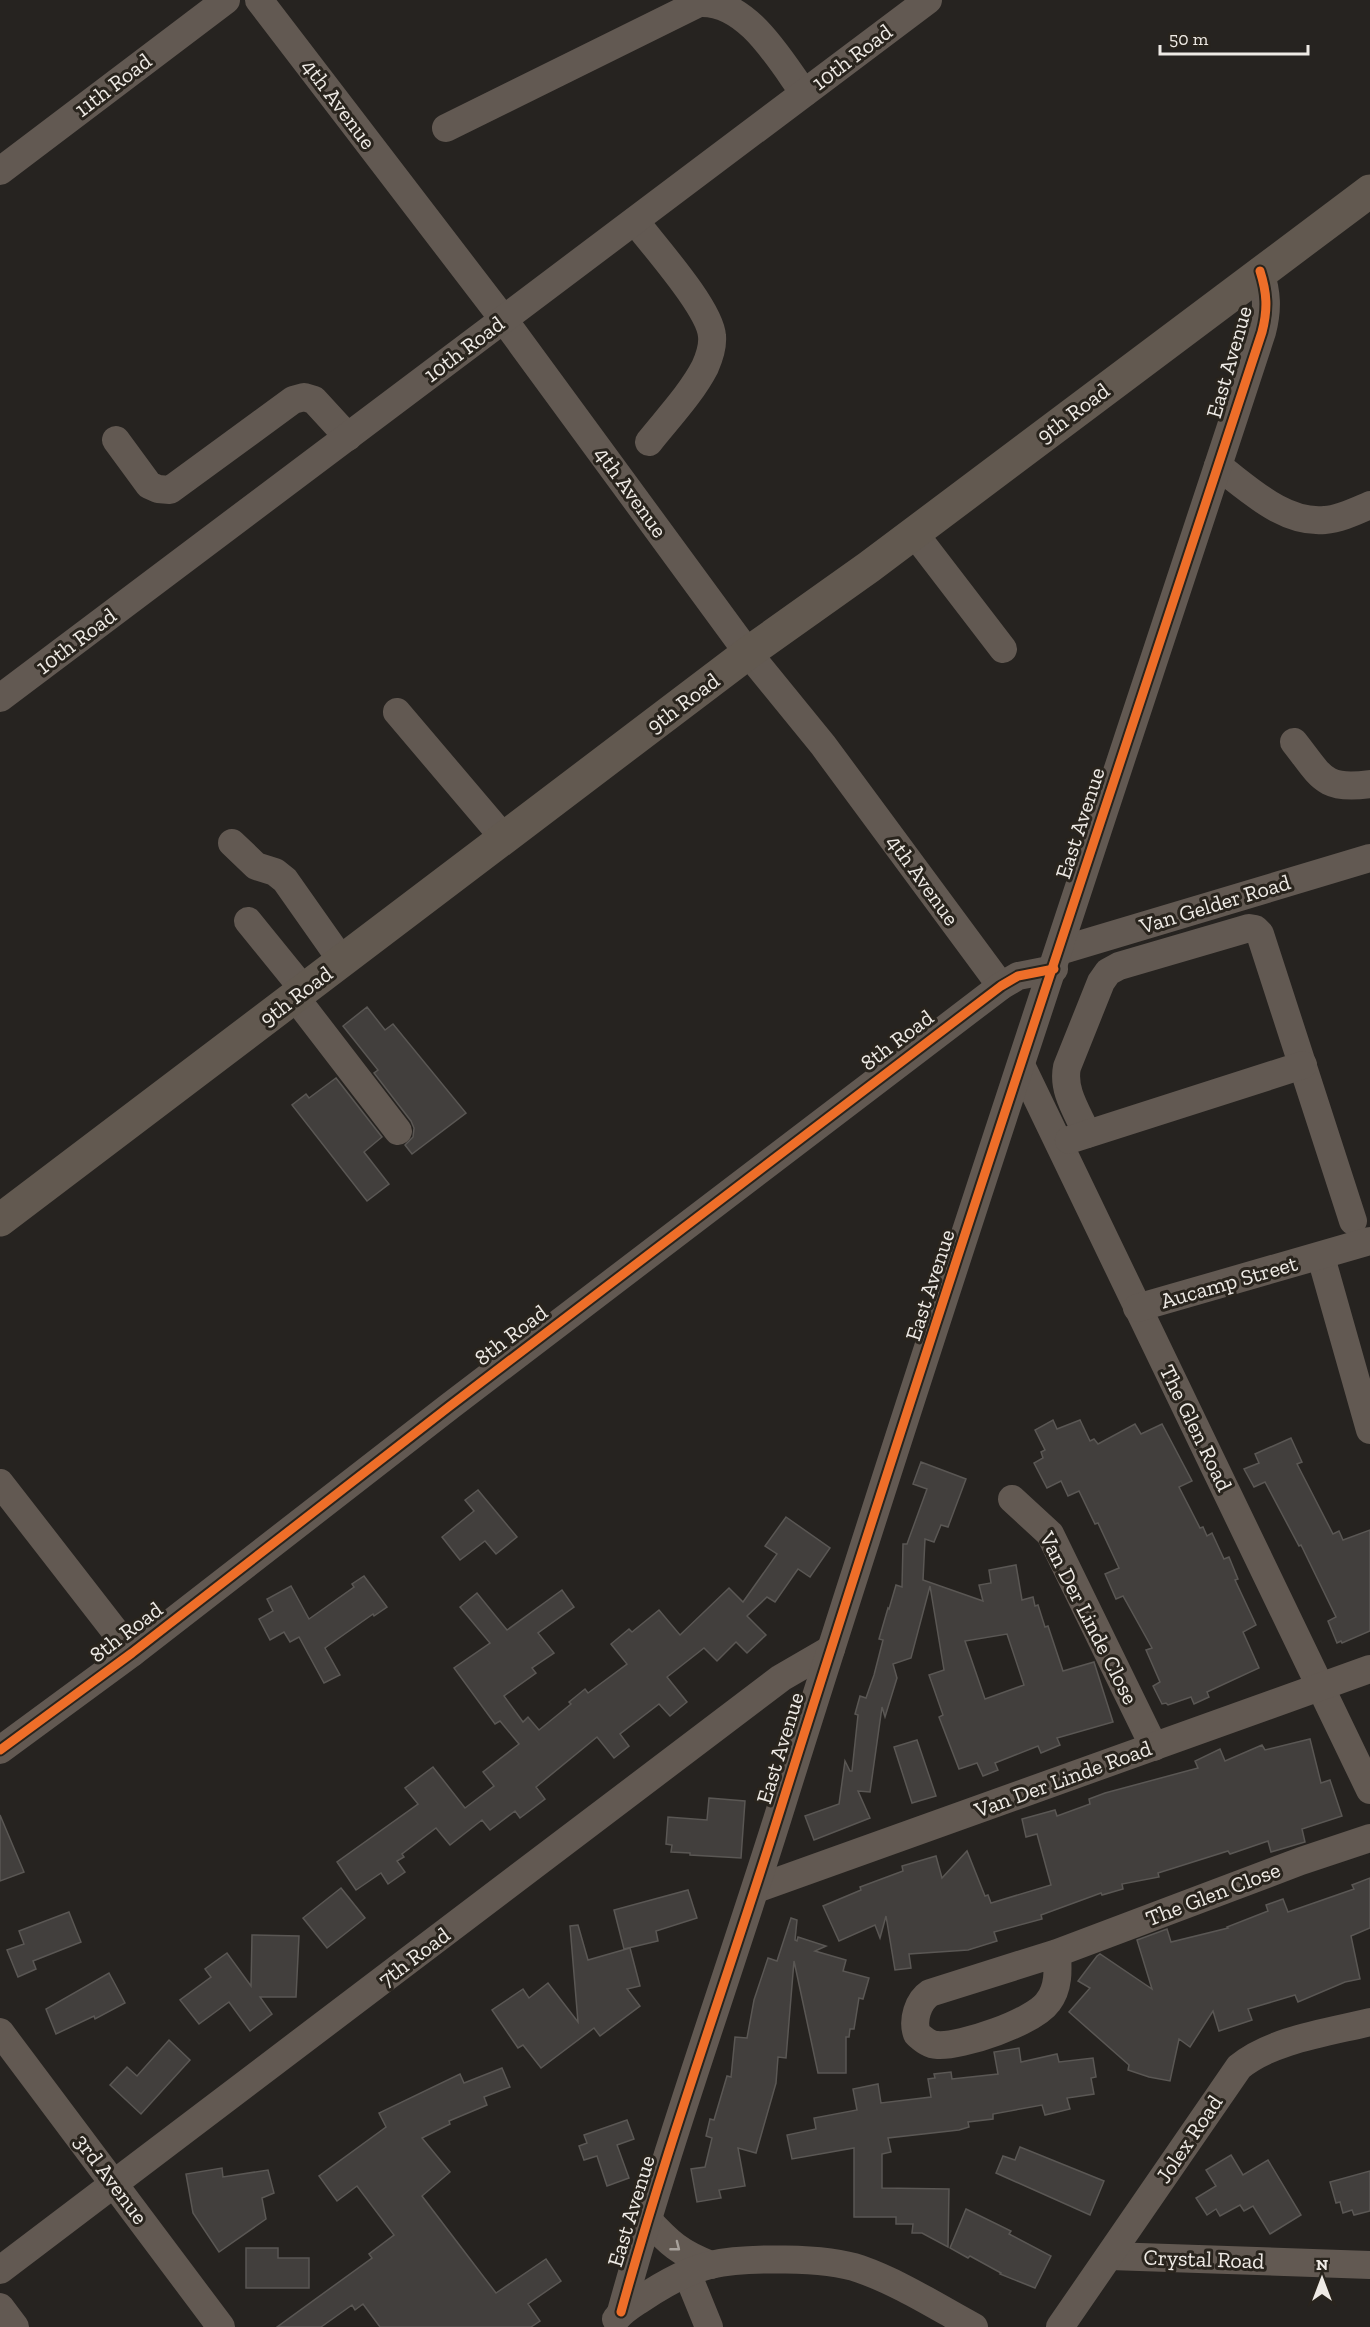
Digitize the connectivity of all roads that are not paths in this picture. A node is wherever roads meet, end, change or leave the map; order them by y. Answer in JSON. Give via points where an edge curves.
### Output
{"nodes":[{"id":1,"x":226,"y":0,"type":"edge"},
{"id":2,"x":259,"y":0,"type":"edge"},
{"id":3,"x":928,"y":0,"type":"edge"},
{"id":4,"x":804,"y":93,"type":"junction"},
{"id":5,"x":446,"y":128,"type":"dead end"},
{"id":6,"x":0,"y":171,"type":"edge"},
{"id":7,"x":1370,"y":191,"type":"edge"},
{"id":8,"x":635,"y":221,"type":"junction"},
{"id":9,"x":1260,"y":271,"type":"junction"},
{"id":10,"x":504,"y":320,"type":"junction"},
{"id":11,"x":348,"y":437,"type":"junction"},
{"id":12,"x":116,"y":440,"type":"dead end"},
{"id":13,"x":649,"y":442,"type":"dead end"},
{"id":14,"x":1218,"y":466,"type":"junction"},
{"id":15,"x":1370,"y":505,"type":"edge"},
{"id":16,"x":914,"y":533,"type":"junction"},
{"id":17,"x":1003,"y":649,"type":"dead end"},
{"id":18,"x":748,"y":653,"type":"junction"},
{"id":19,"x":0,"y":698,"type":"edge"},
{"id":20,"x":397,"y":712,"type":"dead end"},
{"id":21,"x":1294,"y":742,"type":"dead end"},
{"id":22,"x":1370,"y":784,"type":"edge"},
{"id":23,"x":504,"y":838,"type":"junction"},
{"id":24,"x":232,"y":843,"type":"dead end"},
{"id":25,"x":1370,"y":858,"type":"edge"},
{"id":26,"x":248,"y":921,"type":"dead end"},
{"id":27,"x":1056,"y":960,"type":"junction"},
{"id":28,"x":342,"y":961,"type":"junction"},
{"id":29,"x":1001,"y":986,"type":"junction"},
{"id":30,"x":300,"y":993,"type":"junction"},
{"id":31,"x":1303,"y":1065,"type":"junction"},
{"id":32,"x":1022,"y":1067,"type":"junction"},
{"id":33,"x":398,"y":1131,"type":"dead end"},
{"id":34,"x":1088,"y":1134,"type":"junction"},
{"id":35,"x":1058,"y":1144,"type":"junction"},
{"id":36,"x":0,"y":1220,"type":"edge"},
{"id":37,"x":1361,"y":1231,"type":"edge"},
{"id":38,"x":1321,"y":1257,"type":"junction"},
{"id":39,"x":1137,"y":1308,"type":"junction"},
{"id":40,"x":1370,"y":1430,"type":"edge"},
{"id":41,"x":0,"y":1483,"type":"edge"},
{"id":42,"x":1012,"y":1499,"type":"dead end"},
{"id":43,"x":831,"y":1649,"type":"junction"},
{"id":44,"x":132,"y":1653,"type":"junction"},
{"id":45,"x":1370,"y":1669,"type":"edge"},
{"id":46,"x":1321,"y":1686,"type":"junction"},
{"id":47,"x":1154,"y":1747,"type":"junction"},
{"id":48,"x":0,"y":1750,"type":"edge"},
{"id":49,"x":1370,"y":1790,"type":"edge"},
{"id":50,"x":1370,"y":1838,"type":"edge"},
{"id":51,"x":756,"y":1889,"type":"junction"},
{"id":52,"x":1057,"y":1953,"type":"junction"},
{"id":53,"x":1370,"y":2022,"type":"edge"},
{"id":54,"x":0,"y":2032,"type":"edge"},
{"id":55,"x":115,"y":2184,"type":"junction"},
{"id":56,"x":647,"y":2219,"type":"junction"},
{"id":57,"x":1110,"y":2256,"type":"junction"},
{"id":58,"x":1370,"y":2265,"type":"edge"},
{"id":59,"x":699,"y":2269,"type":"junction"},
{"id":60,"x":0,"y":2270,"type":"edge"},
{"id":61,"x":0,"y":2307,"type":"edge"},
{"id":62,"x":616,"y":2320,"type":"edge"},
{"id":63,"x":15,"y":2327,"type":"edge"},
{"id":64,"x":221,"y":2327,"type":"edge"},
{"id":65,"x":709,"y":2327,"type":"edge"},
{"id":66,"x":974,"y":2327,"type":"edge"},
{"id":67,"x":1060,"y":2327,"type":"edge"}],
"edges":[{"from":1,"to":6,"type":"street","name":"11th Road"},
{"from":2,"to":10,"type":"street","name":"4th Avenue"},
{"from":3,"to":4,"type":"street","name":"10th Road"},
{"from":4,"to":5,"type":"street","via":[[749,19],[735,9],[711,1],[688,8]]},
{"from":4,"to":8,"type":"street","name":"10th Road"},
{"from":7,"to":9,"type":"main road","name":"9th Road"},
{"from":8,"to":10,"type":"street","name":"10th Road"},
{"from":8,"to":13,"type":"street","via":[[698,304],[712,336],[705,367]]},
{"from":9,"to":14,"type":"street","name":"East Avenue","via":[[1267,296],[1266,316]]},
{"from":9,"to":16,"type":"main road","name":"9th Road"},
{"from":10,"to":11,"type":"street","name":"10th Road"},
{"from":10,"to":18,"type":"street","name":"4th Avenue"},
{"from":11,"to":12,"type":"street","via":[[314,400],[293,400],[170,490],[149,485]]},
{"from":11,"to":19,"type":"street","name":"10th Road"},
{"from":14,"to":15,"type":"street","via":[[1294,517],[1327,520]]},
{"from":14,"to":27,"type":"street","name":"East Avenue"},
{"from":16,"to":17,"type":"street"},
{"from":16,"to":18,"type":"main road","name":"9th Road"},
{"from":18,"to":23,"type":"main road","name":"9th Road"},
{"from":18,"to":29,"type":"street","name":"4th Avenue","via":[[823,745]]},
{"from":20,"to":23,"type":"street"},
{"from":21,"to":22,"type":"street","via":[[1333,785]]},
{"from":23,"to":28,"type":"main road","name":"9th Road"},
{"from":24,"to":28,"type":"street","via":[[256,867],[275,872],[285,880]]},
{"from":25,"to":27,"type":"street","name":"Van Gelder Road"},
{"from":26,"to":30,"type":"street"},
{"from":27,"to":29,"type":"street","name":"8th Road"},
{"from":27,"to":32,"type":"street","name":"East Avenue"},
{"from":28,"to":30,"type":"main road","name":"9th Road"},
{"from":29,"to":44,"type":"street","name":"8th Road"},
{"from":30,"to":33,"type":"street"},
{"from":30,"to":36,"type":"main road","name":"9th Road"},
{"from":31,"to":34,"type":"street"},
{"from":31,"to":34,"type":"street","via":[[1260,934],[1255,929],[1119,966],[1101,982],[1065,1077]]},
{"from":31,"to":37,"type":"street"},
{"from":32,"to":35,"type":"street","name":"The Glen Road"},
{"from":32,"to":43,"type":"street","name":"East Avenue"},
{"from":34,"to":35,"type":"street"},
{"from":35,"to":39,"type":"street","name":"The Glen Road"},
{"from":37,"to":38,"type":"street","name":"Aucamp Street"},
{"from":38,"to":39,"type":"street","name":"Aucamp Street"},
{"from":38,"to":40,"type":"street","name":"Aucamp Street"},
{"from":39,"to":46,"type":"street","name":"The Glen Road"},
{"from":41,"to":44,"type":"street"},
{"from":42,"to":47,"type":"street","name":"Van Der Linde Close","via":[[1050,1534]]},
{"from":43,"to":51,"type":"street","name":"East Avenue"},
{"from":43,"to":55,"type":"street","name":"7th Road","via":[[781,1678]]},
{"from":44,"to":48,"type":"street","name":"8th Road"},
{"from":45,"to":46,"type":"street","name":"Van Der Linde Road"},
{"from":46,"to":47,"type":"street","name":"Van Der Linde Road"},
{"from":46,"to":49,"type":"street","name":"The Glen Road"},
{"from":47,"to":51,"type":"street","name":"Van Der Linde Road"},
{"from":50,"to":52,"type":"street","name":"The Glen Close"},
{"from":51,"to":56,"type":"street","name":"East Avenue"},
{"from":52,"to":52,"type":"street","name":"The Glen Close","via":[[930,1993],[915,2021],[918,2034],[932,2044],[947,2045],[1010,2027],[1030,2017],[1047,2004],[1055,1989]]},
{"from":53,"to":57,"type":"street","name":"Jolex Road","via":[[1272,2047],[1239,2067]]},
{"from":54,"to":55,"type":"street","name":"3rd Avenue"},
{"from":55,"to":60,"type":"street","name":"7th Road"},
{"from":55,"to":64,"type":"street","name":"3rd Avenue"},
{"from":56,"to":59,"type":"street","one_way":true},
{"from":56,"to":62,"type":"street","name":"East Avenue"},
{"from":57,"to":58,"type":"street","name":"Crystal Road"},
{"from":57,"to":67,"type":"street","name":"Jolex Road"},
{"from":59,"to":62,"type":"street","via":[[650,2293]]},
{"from":59,"to":65,"type":"street"},
{"from":59,"to":66,"type":"street","via":[[768,2260],[832,2262],[888,2281]]},
{"from":61,"to":63,"type":"street"}]}
